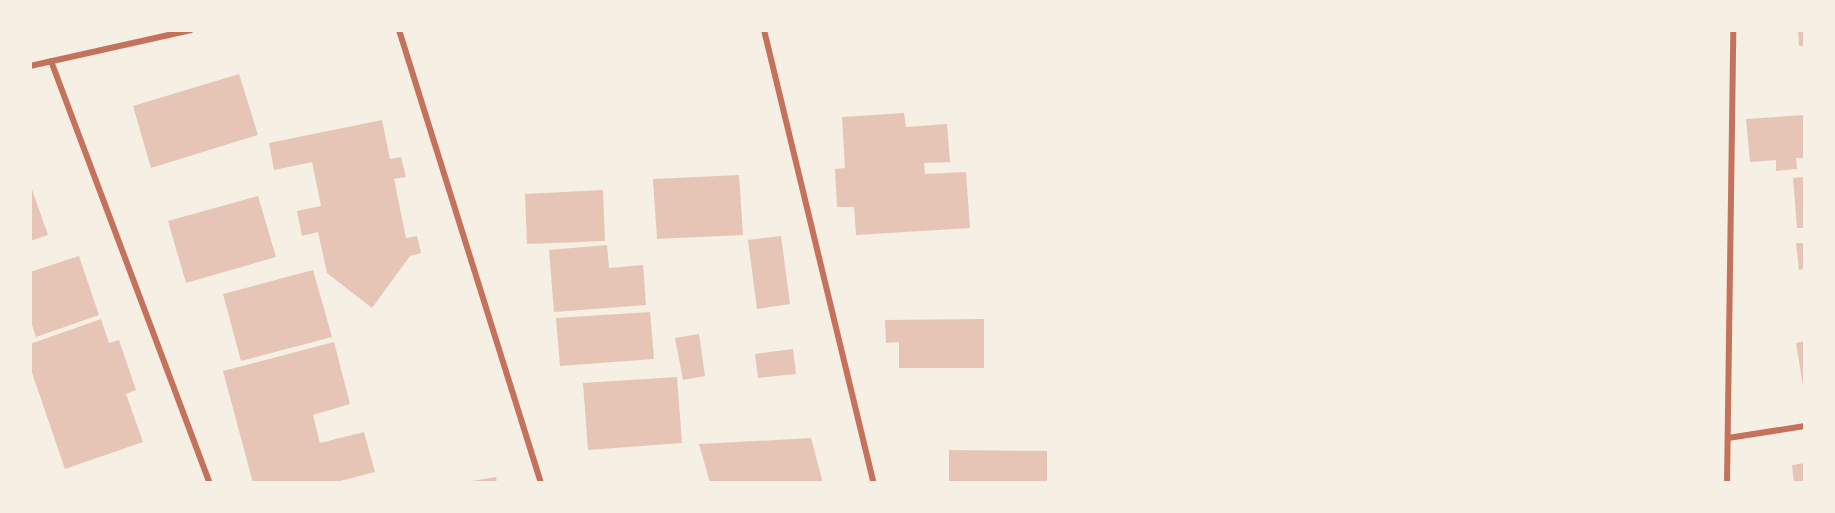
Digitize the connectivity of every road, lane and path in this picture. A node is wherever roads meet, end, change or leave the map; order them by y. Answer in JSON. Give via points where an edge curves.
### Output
{"nodes":[{"id":1,"x":191,"y":30,"type":"edge"},
{"id":2,"x":399,"y":30,"type":"edge"},
{"id":3,"x":764,"y":30,"type":"edge"},
{"id":4,"x":1733,"y":30,"type":"edge"},
{"id":5,"x":51,"y":61,"type":"junction"},
{"id":6,"x":30,"y":66,"type":"edge"},
{"id":7,"x":1805,"y":426,"type":"edge"},
{"id":8,"x":1728,"y":438,"type":"junction"},
{"id":9,"x":210,"y":483,"type":"edge"},
{"id":10,"x":541,"y":483,"type":"edge"},
{"id":11,"x":874,"y":483,"type":"edge"},
{"id":12,"x":1727,"y":483,"type":"edge"}],
"edges":[{"from":1,"to":5,"type":"street"},
{"from":2,"to":10,"type":"street"},
{"from":3,"to":11,"type":"street"},
{"from":4,"to":8,"type":"street"},
{"from":5,"to":6,"type":"street"},
{"from":5,"to":9,"type":"street"},
{"from":7,"to":8,"type":"street"},
{"from":8,"to":12,"type":"street"}]}
